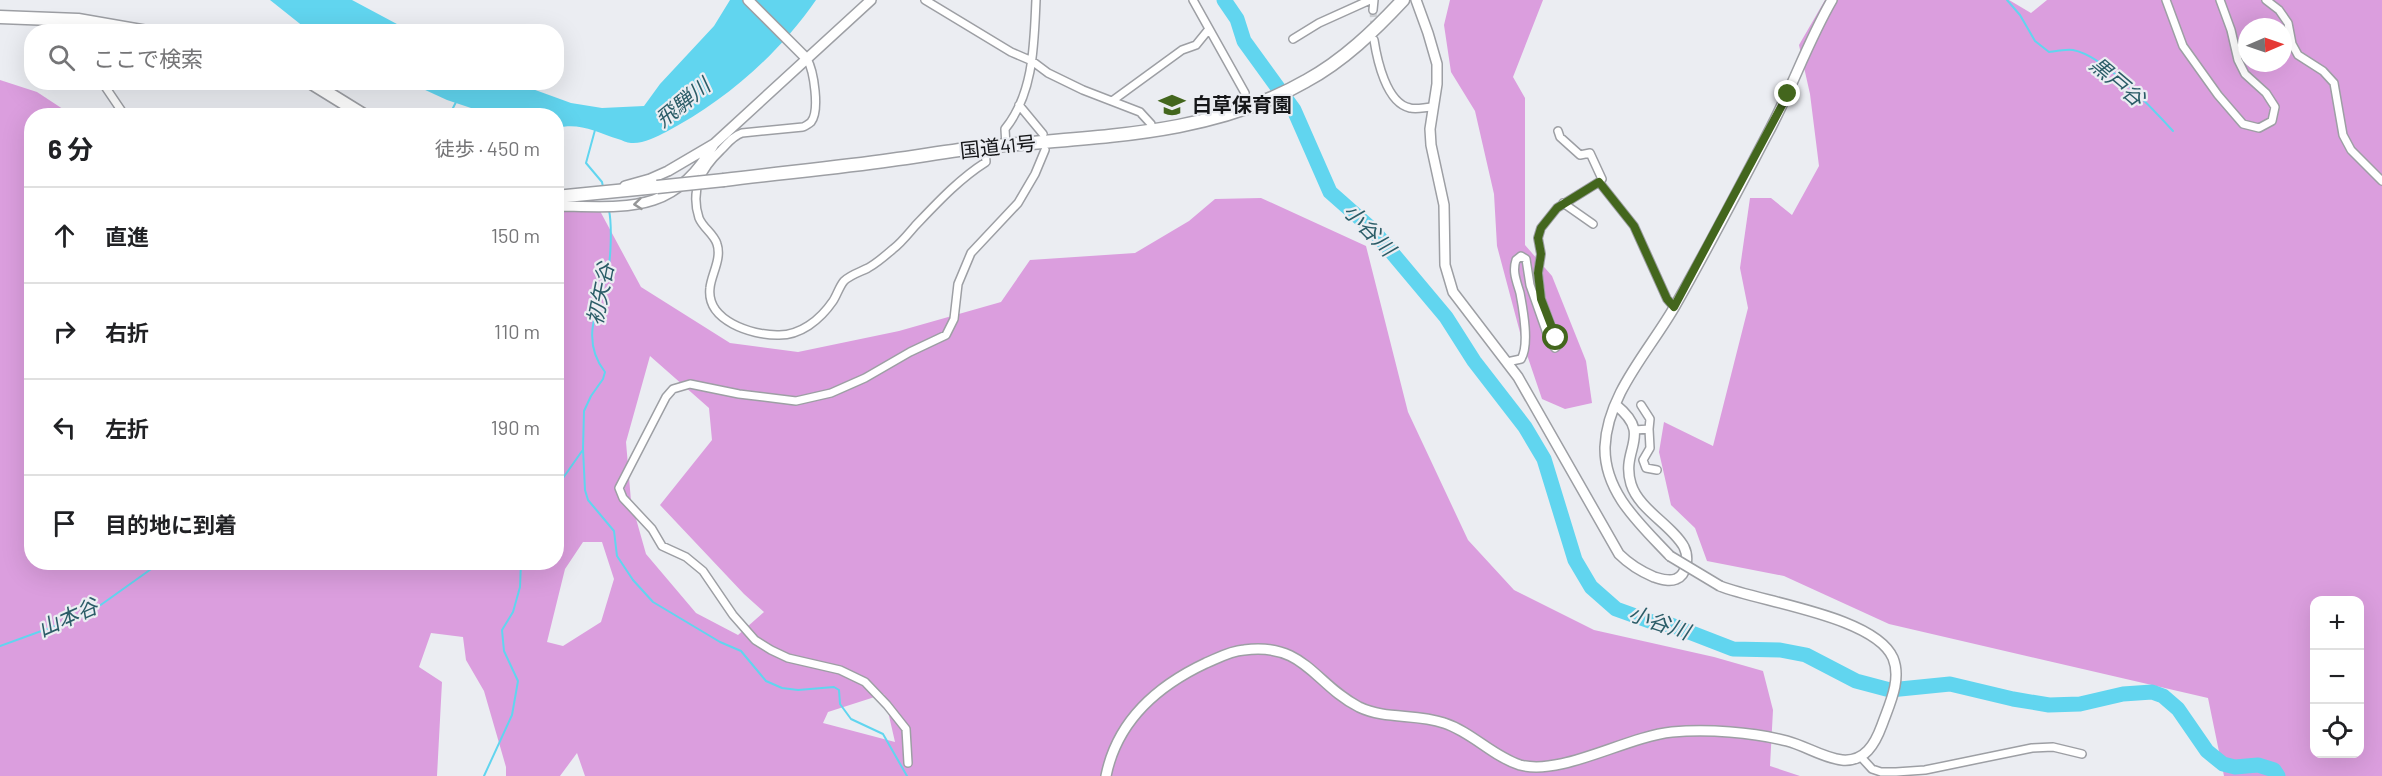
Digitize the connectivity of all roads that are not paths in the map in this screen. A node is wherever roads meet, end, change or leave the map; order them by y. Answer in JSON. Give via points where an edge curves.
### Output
{"nodes":[{"id":1,"x":748,"y":0,"type":"edge"},
{"id":2,"x":871,"y":0,"type":"edge"},
{"id":3,"x":925,"y":0,"type":"edge"},
{"id":4,"x":1036,"y":0,"type":"edge"},
{"id":5,"x":1193,"y":0,"type":"edge"},
{"id":6,"x":1372,"y":0,"type":"edge"},
{"id":7,"x":1404,"y":0,"type":"edge"},
{"id":8,"x":1416,"y":0,"type":"edge"},
{"id":9,"x":1832,"y":0,"type":"edge"},
{"id":10,"x":2166,"y":0,"type":"edge"},
{"id":11,"x":2220,"y":0,"type":"edge"},
{"id":12,"x":2266,"y":0,"type":"edge"},
{"id":13,"x":1373,"y":10,"type":"tunnel mouth"},
{"id":14,"x":0,"y":17,"type":"edge"},
{"id":15,"x":88,"y":24,"type":"edge"},
{"id":16,"x":1209,"y":29,"type":"junction"},
{"id":17,"x":1293,"y":39,"type":"dead end"},
{"id":18,"x":1374,"y":40,"type":"tunnel mouth"},
{"id":19,"x":807,"y":60,"type":"junction"},
{"id":20,"x":1032,"y":61,"type":"junction"},
{"id":21,"x":107,"y":90,"type":"edge"},
{"id":22,"x":323,"y":90,"type":"edge"},
{"id":23,"x":1245,"y":93,"type":"dead end"},
{"id":24,"x":1112,"y":101,"type":"junction"},
{"id":25,"x":1019,"y":105,"type":"junction"},
{"id":26,"x":1433,"y":107,"type":"junction"},
{"id":27,"x":120,"y":108,"type":"edge"},
{"id":28,"x":352,"y":108,"type":"edge"},
{"id":29,"x":1152,"y":130,"type":"junction"},
{"id":30,"x":1558,"y":131,"type":"dead end"},
{"id":31,"x":1043,"y":134,"type":"dead end"},
{"id":32,"x":714,"y":144,"type":"junction"},
{"id":33,"x":1006,"y":146,"type":"junction"},
{"id":34,"x":985,"y":147,"type":"junction"},
{"id":35,"x":1045,"y":150,"type":"dead end"},
{"id":36,"x":2382,"y":181,"type":"edge"},
{"id":37,"x":1599,"y":182,"type":"junction"},
{"id":38,"x":605,"y":193,"type":"junction"},
{"id":39,"x":564,"y":196,"type":"edge"},
{"id":40,"x":1563,"y":203,"type":"junction"},
{"id":41,"x":564,"y":207,"type":"edge"},
{"id":42,"x":1593,"y":224,"type":"dead end"},
{"id":43,"x":1674,"y":307,"type":"junction"},
{"id":44,"x":1507,"y":362,"type":"junction"},
{"id":45,"x":1616,"y":405,"type":"junction"},
{"id":46,"x":1641,"y":405,"type":"dead end"},
{"id":47,"x":1635,"y":429,"type":"junction"},
{"id":48,"x":1649,"y":429,"type":"junction"},
{"id":49,"x":1657,"y":470,"type":"dead end"},
{"id":50,"x":2082,"y":754,"type":"dead end"},
{"id":51,"x":1861,"y":757,"type":"junction"},
{"id":52,"x":908,"y":763,"type":"dead end"},
{"id":53,"x":1106,"y":776,"type":"edge"}],
"edges":[{"from":1,"to":19,"type":"street"},
{"from":2,"to":19,"type":"street"},
{"from":3,"to":20,"type":"street"},
{"from":4,"to":20,"type":"street"},
{"from":5,"to":16,"type":"street"},
{"from":6,"to":13,"type":"street"},
{"from":6,"to":17,"type":"street"},
{"from":7,"to":29,"type":"highway","name":"国道41号","via":[[1347,53],[1282,94],[1191,125]]},
{"from":8,"to":26,"type":"street","via":[[1437,64]]},
{"from":9,"to":43,"type":"street","via":[[1785,101]]},
{"from":10,"to":11,"type":"street","via":[[2188,56],[2243,124],[2259,128],[2272,121],[2275,107],[2238,60]]},
{"from":12,"to":36,"type":"street","via":[[2288,23],[2298,55],[2334,83],[2343,135],[2351,150]]},
{"from":14,"to":15,"type":"highway","via":[[67,19]]},
{"from":16,"to":23,"type":"street"},
{"from":16,"to":24,"type":"street","via":[[1196,45],[1182,50]]},
{"from":18,"to":26,"type":"street","via":[[1378,64],[1402,105]]},
{"from":19,"to":32,"type":"street"},
{"from":19,"to":34,"type":"street","via":[[813,71],[816,111],[811,123],[735,136],[704,168],[696,186],[700,222],[718,245],[710,300],[734,326],[751,333],[778,335],[808,327],[832,302],[843,282],[896,247],[937,202],[986,162]]},
{"from":20,"to":24,"type":"street","via":[[1056,77]]},
{"from":20,"to":25,"type":"street"},
{"from":21,"to":27,"type":"street"},
{"from":22,"to":28,"type":"highway"},
{"from":24,"to":29,"type":"street","via":[[1140,112]]},
{"from":25,"to":31,"type":"street"},
{"from":25,"to":33,"type":"street","via":[[1005,129]]},
{"from":26,"to":44,"type":"street","via":[[1431,145],[1444,205],[1448,278],[1453,292]]},
{"from":29,"to":33,"type":"highway","name":"国道41号"},
{"from":30,"to":37,"type":"street","via":[[1580,155],[1590,153],[1602,179]]},
{"from":32,"to":38,"type":"street","via":[[659,175]]},
{"from":32,"to":41,"type":"street","one_way":true,"via":[[706,158],[662,199],[644,204]]},
{"from":33,"to":34,"type":"highway","name":"国道41号"},
{"from":34,"to":38,"type":"highway","name":"国道41号","bridge":true},
{"from":35,"to":52,"type":"street","via":[[1018,203],[972,253],[958,284],[954,319],[946,335],[840,389],[796,401],[690,384],[673,389],[619,488],[662,546],[686,557],[703,571],[755,640],[788,658],[840,670],[865,682],[906,729]]},
{"from":37,"to":40,"type":"street"},
{"from":37,"to":43,"type":"street","via":[[1634,226]]},
{"from":38,"to":39,"type":"highway","name":"国道41号"},
{"from":40,"to":42,"type":"street"},
{"from":40,"to":44,"type":"street","via":[[1545,222],[1538,238],[1541,299],[1558,345],[1555,348],[1550,342],[1530,285],[1526,259],[1521,256],[1515,265],[1515,275],[1526,346],[1521,359]]},
{"from":43,"to":45,"type":"street"},
{"from":44,"to":47,"type":"street","via":[[1619,554],[1630,565],[1670,581],[1684,573],[1687,558],[1684,547],[1638,499],[1631,485],[1629,461]]},
{"from":45,"to":47,"type":"street","via":[[1633,421]]},
{"from":45,"to":51,"type":"street","bridge":true,"via":[[1605,446],[1608,476],[1621,501],[1670,556],[1720,586],[1811,610],[1869,635],[1893,658],[1893,694],[1873,746]]},
{"from":46,"to":48,"type":"street","via":[[1650,419]]},
{"from":47,"to":48,"type":"street"},
{"from":48,"to":49,"type":"street","via":[[1650,448],[1643,460],[1646,468]]},
{"from":50,"to":51,"type":"street","via":[[2053,747],[2032,748],[1925,770],[1896,772],[1872,769]]},
{"from":51,"to":53,"type":"street","via":[[1830,758],[1788,741],[1765,737],[1672,732],[1559,765],[1530,767],[1503,758],[1443,722],[1365,710],[1345,699],[1301,661],[1274,650],[1258,649],[1227,654],[1184,674],[1154,695],[1124,730]]}]}
